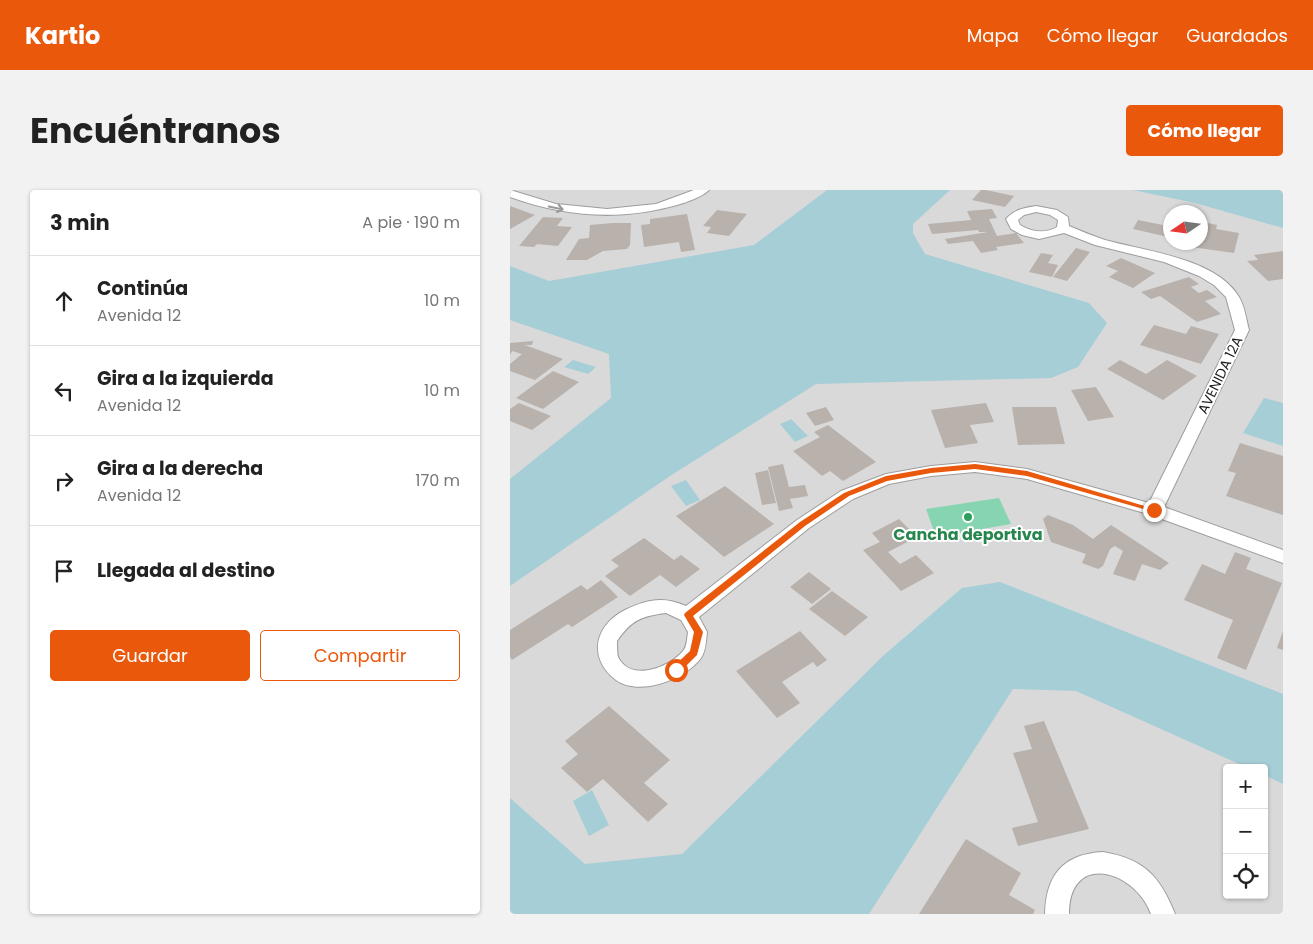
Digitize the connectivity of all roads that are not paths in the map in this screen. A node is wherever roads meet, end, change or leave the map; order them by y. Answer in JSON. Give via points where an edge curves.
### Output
{"nodes":[{"id":1,"x":537,"y":190,"type":"edge"},
{"id":2,"x":681,"y":190,"type":"edge"},
{"id":3,"x":703,"y":190,"type":"edge"},
{"id":4,"x":510,"y":193,"type":"edge"},
{"id":5,"x":1063,"y":228,"type":"dead end"},
{"id":6,"x":1154,"y":510,"type":"junction"},
{"id":7,"x":1283,"y":557,"type":"edge"},
{"id":8,"x":688,"y":615,"type":"junction"},
{"id":9,"x":1057,"y":914,"type":"edge"},
{"id":10,"x":1163,"y":914,"type":"edge"}],
"edges":[{"from":1,"to":2,"type":"street","via":[[574,201],[608,204],[639,201]]},
{"from":4,"to":3,"type":"street","one_way":true,"via":[[559,209],[598,212],[638,210],[684,199]]},
{"from":5,"to":6,"type":"street","name":"AVENIDA 12A","via":[[1098,242],[1188,267],[1231,294],[1237,310],[1242,330]]},
{"from":6,"to":7,"type":"street"},
{"from":6,"to":8,"type":"street","via":[[1027,474],[975,467],[886,479],[847,495],[803,524]]},
{"from":8,"to":8,"type":"street","via":[[668,606],[643,609],[620,621],[607,640],[609,660],[624,675],[649,679],[676,670],[694,653],[698,632]]},
{"from":9,"to":10,"type":"street","via":[[1060,887],[1077,868],[1101,862],[1128,868],[1150,887]]}]}
